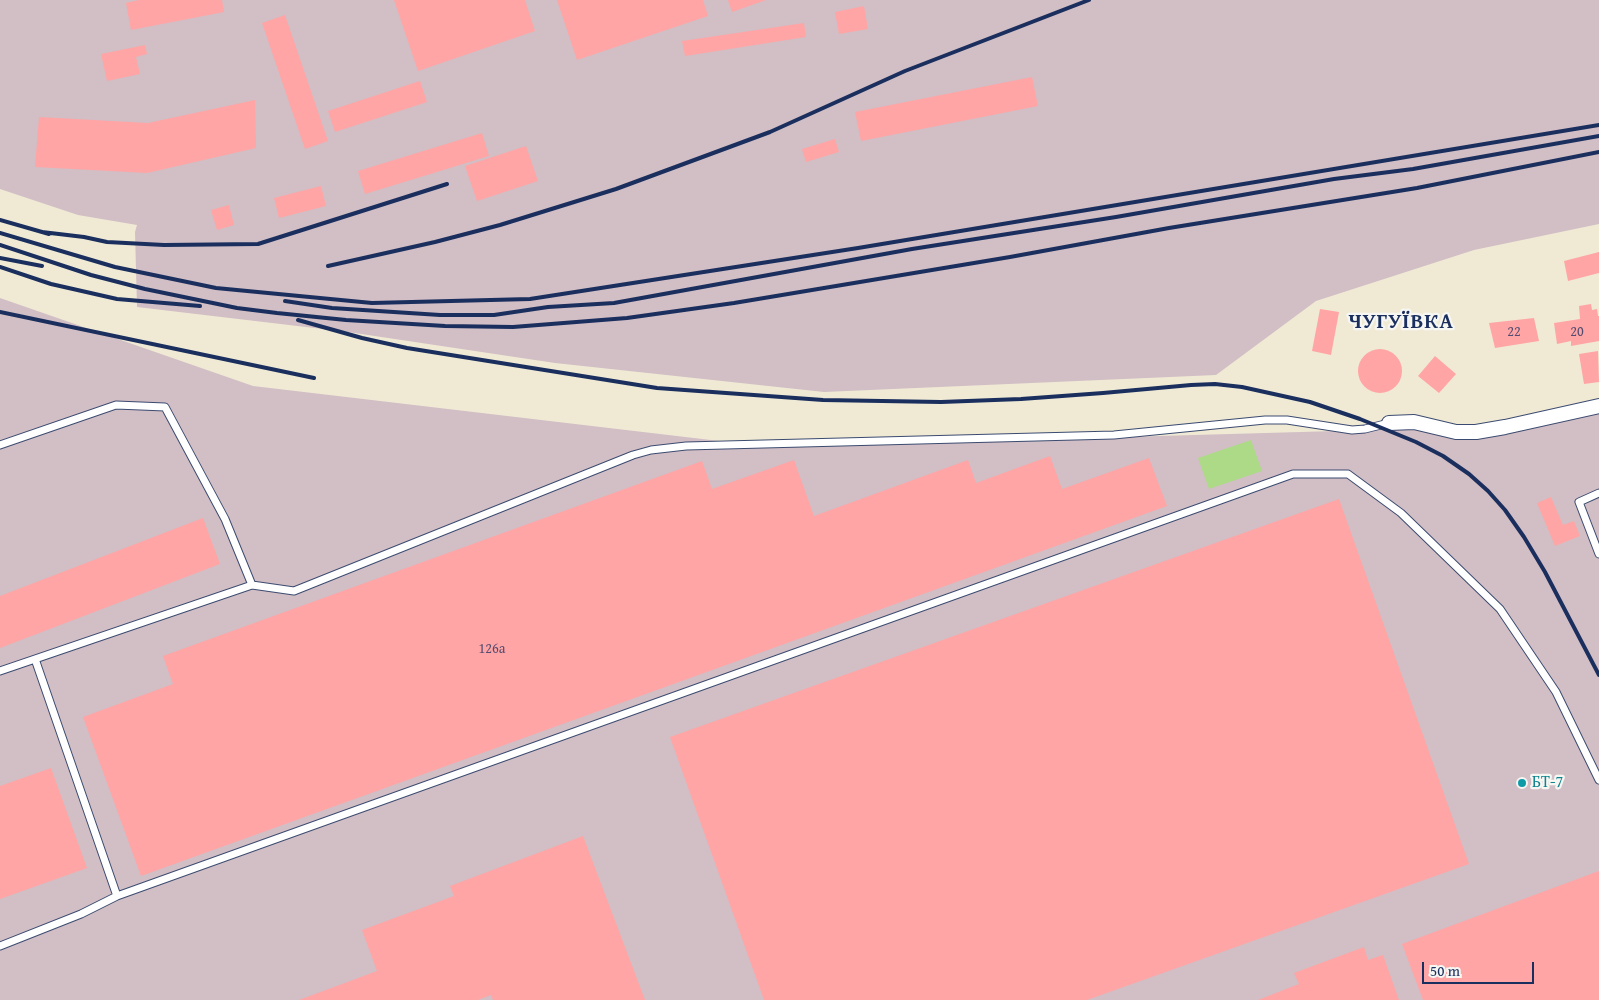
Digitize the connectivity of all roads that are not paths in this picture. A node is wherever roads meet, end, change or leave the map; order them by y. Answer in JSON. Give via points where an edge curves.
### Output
{"nodes":[{"id":1,"x":1599,"y":406,"type":"edge"},
{"id":2,"x":1389,"y":423,"type":"joint"},
{"id":3,"x":0,"y":445,"type":"edge"},
{"id":4,"x":1599,"y":493,"type":"edge"},
{"id":5,"x":1599,"y":554,"type":"edge"},
{"id":6,"x":252,"y":585,"type":"junction"},
{"id":7,"x":35,"y":659,"type":"junction"},
{"id":8,"x":0,"y":671,"type":"edge"},
{"id":9,"x":1599,"y":780,"type":"edge"},
{"id":10,"x":117,"y":896,"type":"junction"},
{"id":11,"x":0,"y":946,"type":"edge"}],
"edges":[{"from":1,"to":2,"type":"street","via":[[1476,432],[1456,432],[1414,422]]},
{"from":2,"to":6,"type":"lane","via":[[1352,430],[1287,420],[1265,420],[1114,435],[668,447],[633,455],[294,591]]},
{"from":3,"to":6,"type":"lane","via":[[116,405],[165,407],[224,519]]},
{"from":4,"to":5,"type":"lane","via":[[1579,502]]},
{"from":6,"to":7,"type":"lane"},
{"from":7,"to":8,"type":"lane"},
{"from":7,"to":10,"type":"lane"},
{"from":9,"to":10,"type":"lane","via":[[1556,692],[1500,609],[1401,513],[1348,474],[1294,474]]},
{"from":10,"to":11,"type":"lane"}]}
